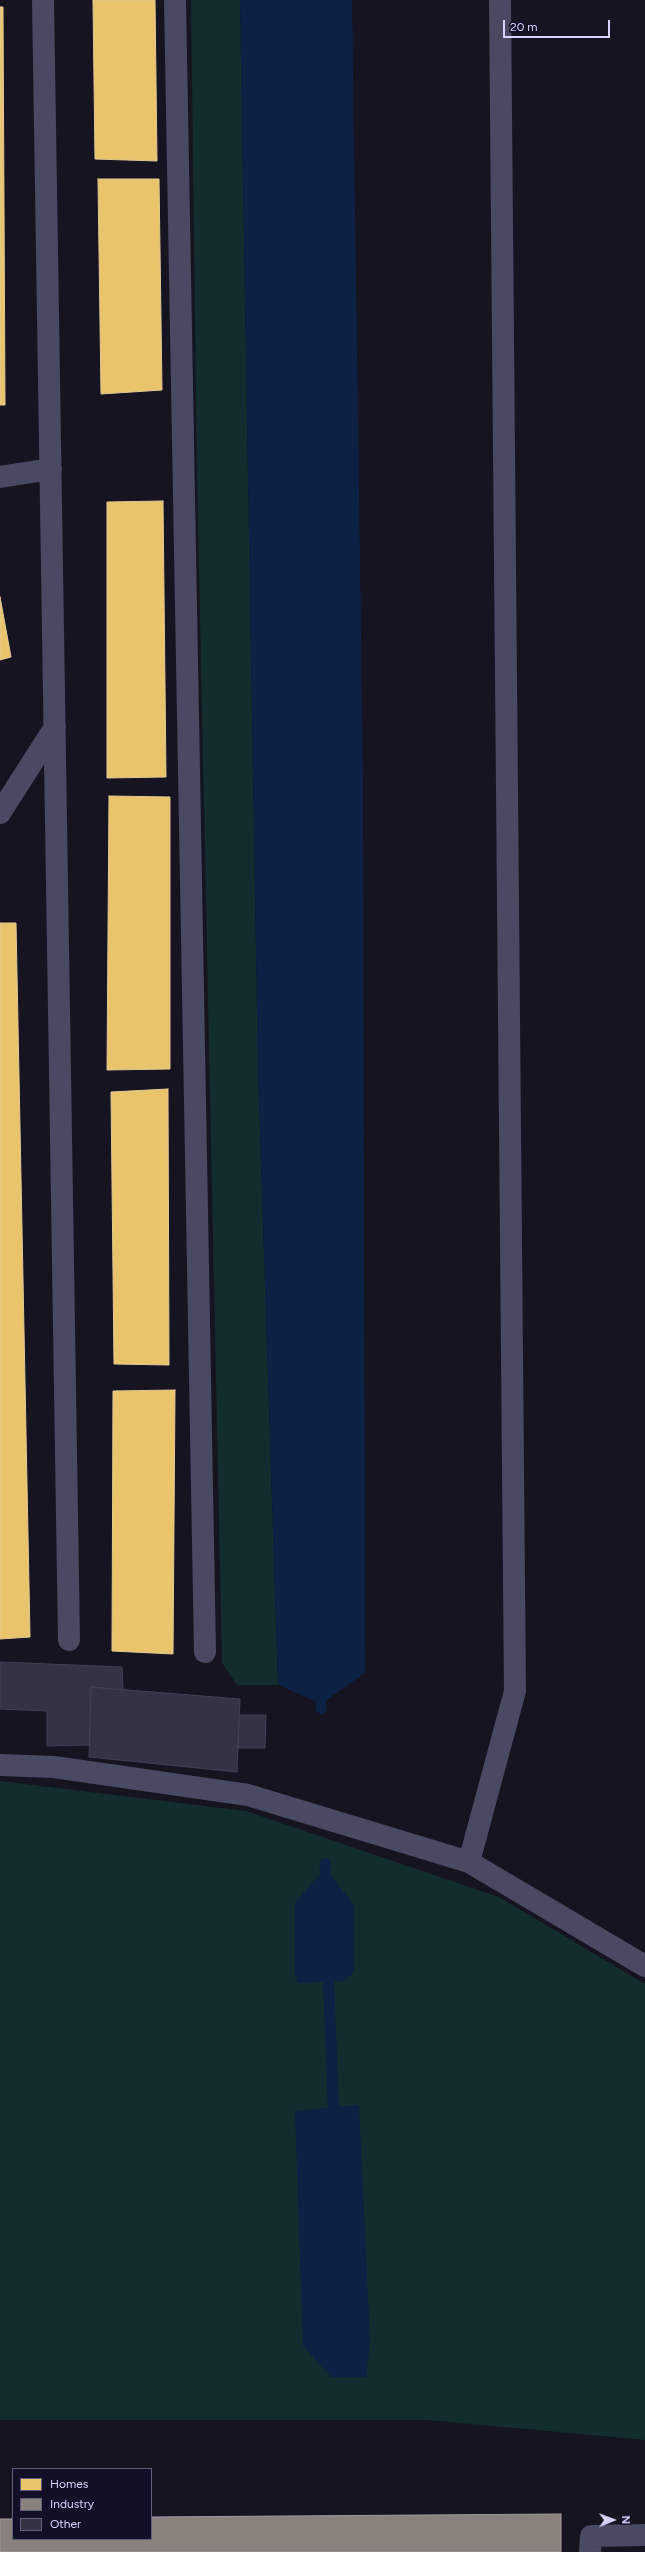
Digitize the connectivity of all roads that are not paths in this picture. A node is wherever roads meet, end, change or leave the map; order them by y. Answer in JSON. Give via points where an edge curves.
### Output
{"nodes":[{"id":1,"x":43,"y":0,"type":"edge"},
{"id":2,"x":175,"y":0,"type":"edge"},
{"id":3,"x":500,"y":0,"type":"edge"},
{"id":4,"x":51,"y":469,"type":"junction"},
{"id":5,"x":0,"y":476,"type":"edge"},
{"id":6,"x":55,"y":727,"type":"junction"},
{"id":7,"x":0,"y":813,"type":"edge"},
{"id":8,"x":69,"y":1640,"type":"dead end"},
{"id":9,"x":205,"y":1652,"type":"dead end"},
{"id":10,"x":0,"y":1765,"type":"edge"},
{"id":11,"x":469,"y":1862,"type":"junction"},
{"id":12,"x":645,"y":1966,"type":"edge"},
{"id":13,"x":645,"y":2536,"type":"edge"},
{"id":14,"x":590,"y":2552,"type":"edge"}],
"edges":[{"from":1,"to":4,"type":"street"},
{"from":2,"to":9,"type":"street"},
{"from":3,"to":11,"type":"street","via":[[515,1691]]},
{"from":4,"to":5,"type":"street"},
{"from":4,"to":6,"type":"street"},
{"from":6,"to":7,"type":"street"},
{"from":6,"to":8,"type":"street"},
{"from":10,"to":11,"type":"street","via":[[54,1767],[248,1795]]},
{"from":11,"to":12,"type":"street"},
{"from":13,"to":14,"type":"street","via":[[591,2536]]}]}
